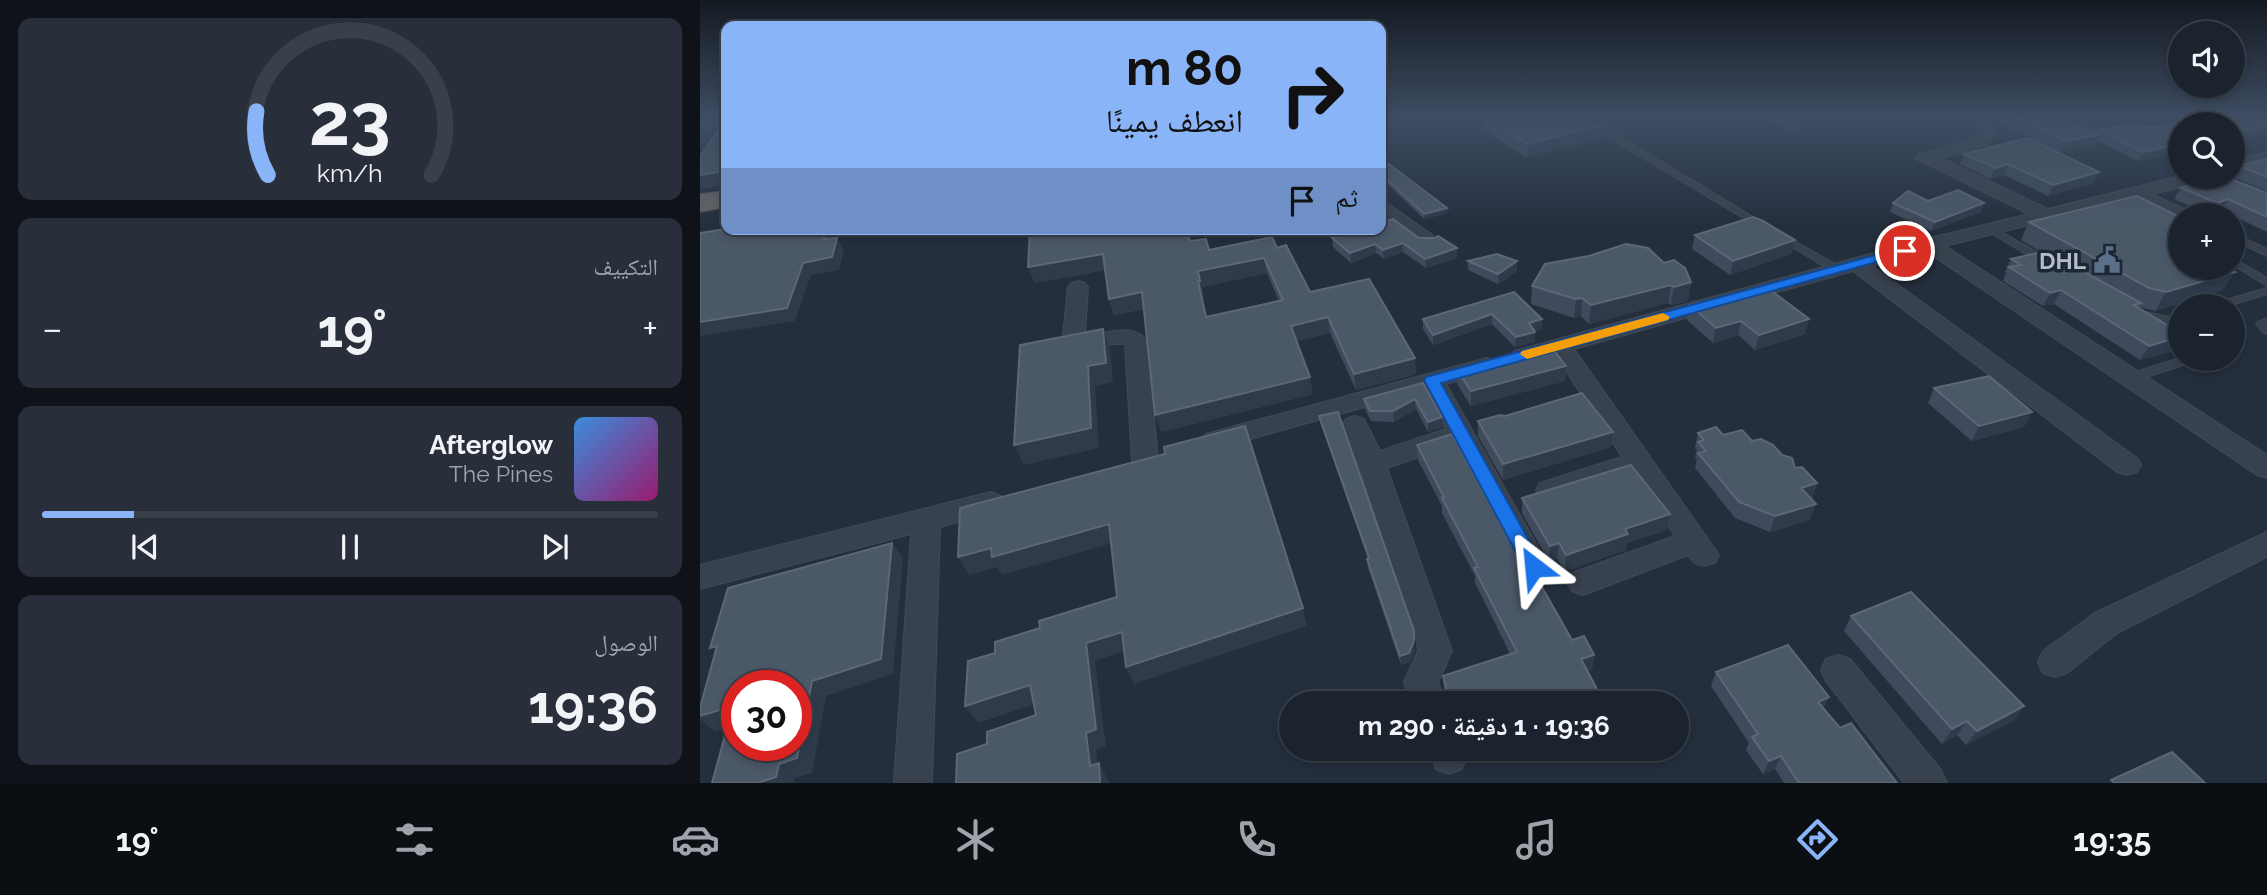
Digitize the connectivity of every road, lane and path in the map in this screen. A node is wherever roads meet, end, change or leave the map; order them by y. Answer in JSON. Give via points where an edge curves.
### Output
{"nodes":[{"id":1,"x":1645,"y":154,"type":"edge"},
{"id":2,"x":1937,"y":154,"type":"edge"},
{"id":3,"x":2267,"y":156,"type":"edge"},
{"id":4,"x":2245,"y":169,"type":"edge"},
{"id":5,"x":2168,"y":186,"type":"edge"},
{"id":6,"x":2131,"y":196,"type":"junction"},
{"id":7,"x":721,"y":200,"type":"edge"},
{"id":8,"x":700,"y":203,"type":"edge"},
{"id":9,"x":2168,"y":208,"type":"edge"},
{"id":10,"x":1386,"y":211,"type":"edge"},
{"id":11,"x":2044,"y":214,"type":"junction"},
{"id":12,"x":721,"y":215,"type":"edge"},
{"id":13,"x":700,"y":218,"type":"edge"},
{"id":14,"x":1989,"y":228,"type":"junction"},
{"id":15,"x":1428,"y":242,"type":"edge"},
{"id":16,"x":2245,"y":242,"type":"edge"},
{"id":17,"x":1929,"y":244,"type":"junction"},
{"id":18,"x":2267,"y":253,"type":"edge"},
{"id":19,"x":1846,"y":267,"type":"junction"},
{"id":20,"x":2245,"y":269,"type":"edge"},
{"id":21,"x":2062,"y":270,"type":"edge"},
{"id":22,"x":2267,"y":284,"type":"edge"},
{"id":23,"x":1078,"y":287,"type":"dead end"},
{"id":24,"x":2267,"y":291,"type":"edge"},
{"id":25,"x":2245,"y":298,"type":"edge"},
{"id":26,"x":2134,"y":312,"type":"edge"},
{"id":27,"x":2161,"y":318,"type":"junction"},
{"id":28,"x":2168,"y":319,"type":"edge"},
{"id":29,"x":2267,"y":321,"type":"edge"},
{"id":30,"x":2168,"y":323,"type":"edge"},
{"id":31,"x":2267,"y":331,"type":"edge"},
{"id":32,"x":1560,"y":345,"type":"junction"},
{"id":33,"x":2168,"y":366,"type":"edge"},
{"id":34,"x":2133,"y":377,"type":"junction"},
{"id":35,"x":1432,"y":380,"type":"junction"},
{"id":36,"x":1594,"y":393,"type":"junction"},
{"id":37,"x":1568,"y":401,"type":"edge"},
{"id":38,"x":1355,"y":425,"type":"dead end"},
{"id":39,"x":1461,"y":433,"type":"junction"},
{"id":40,"x":1197,"y":445,"type":"edge"},
{"id":41,"x":1171,"y":453,"type":"edge"},
{"id":42,"x":1145,"y":460,"type":"junction"},
{"id":43,"x":1639,"y":461,"type":"junction"},
{"id":44,"x":1371,"y":464,"type":"junction"},
{"id":45,"x":2127,"y":465,"type":"dead end"},
{"id":46,"x":1119,"y":467,"type":"edge"},
{"id":47,"x":2267,"y":468,"type":"edge"},
{"id":48,"x":1017,"y":495,"type":"edge"},
{"id":49,"x":1535,"y":495,"type":"edge"},
{"id":50,"x":926,"y":520,"type":"junction"},
{"id":51,"x":2267,"y":544,"type":"edge"},
{"id":52,"x":1534,"y":567,"type":"edge"},
{"id":53,"x":700,"y":577,"type":"edge"},
{"id":54,"x":1583,"y":582,"type":"dead end"},
{"id":55,"x":2055,"y":662,"type":"dead end"},
{"id":56,"x":1839,"y":670,"type":"dead end"},
{"id":57,"x":1424,"y":691,"type":"edge"},
{"id":58,"x":913,"y":783,"type":"edge"},
{"id":59,"x":1928,"y":783,"type":"edge"}],
"edges":[{"from":1,"to":19,"type":"lane"},
{"from":2,"to":11,"type":"street","via":[[1924,157]]},
{"from":3,"to":4,"type":"street"},
{"from":5,"to":6,"type":"street"},
{"from":6,"to":9,"type":"lane"},
{"from":6,"to":11,"type":"street"},
{"from":7,"to":8,"type":"highway"},
{"from":10,"to":15,"type":"street"},
{"from":11,"to":14,"type":"street"},
{"from":12,"to":13,"type":"highway"},
{"from":14,"to":17,"type":"street"},
{"from":14,"to":21,"type":"lane"},
{"from":16,"to":18,"type":"lane"},
{"from":17,"to":19,"type":"street"},
{"from":17,"to":34,"type":"street"},
{"from":19,"to":32,"type":"street"},
{"from":19,"to":45,"type":"street"},
{"from":20,"to":22,"type":"lane"},
{"from":23,"to":42,"type":"street","via":[[1074,336],[1087,342],[1124,336],[1136,341]]},
{"from":24,"to":25,"type":"lane"},
{"from":26,"to":27,"type":"lane"},
{"from":27,"to":28,"type":"lane"},
{"from":27,"to":30,"type":"lane"},
{"from":29,"to":31,"type":"lane","via":[[2262,323]]},
{"from":32,"to":35,"type":"street"},
{"from":32,"to":36,"type":"street"},
{"from":33,"to":34,"type":"lane"},
{"from":34,"to":47,"type":"street"},
{"from":35,"to":39,"type":"street"},
{"from":35,"to":40,"type":"street"},
{"from":36,"to":37,"type":"street"},
{"from":36,"to":43,"type":"street"},
{"from":38,"to":44,"type":"street"},
{"from":39,"to":44,"type":"street"},
{"from":39,"to":52,"type":"street"},
{"from":41,"to":42,"type":"street"},
{"from":42,"to":46,"type":"street"},
{"from":43,"to":49,"type":"street"},
{"from":43,"to":54,"type":"street","via":[[1699,548]]},
{"from":44,"to":57,"type":"street","via":[[1433,640],[1435,651],[1421,682]]},
{"from":48,"to":50,"type":"street"},
{"from":50,"to":53,"type":"street"},
{"from":50,"to":58,"type":"street"},
{"from":51,"to":55,"type":"street","via":[[2106,623]]},
{"from":56,"to":59,"type":"street"}]}
